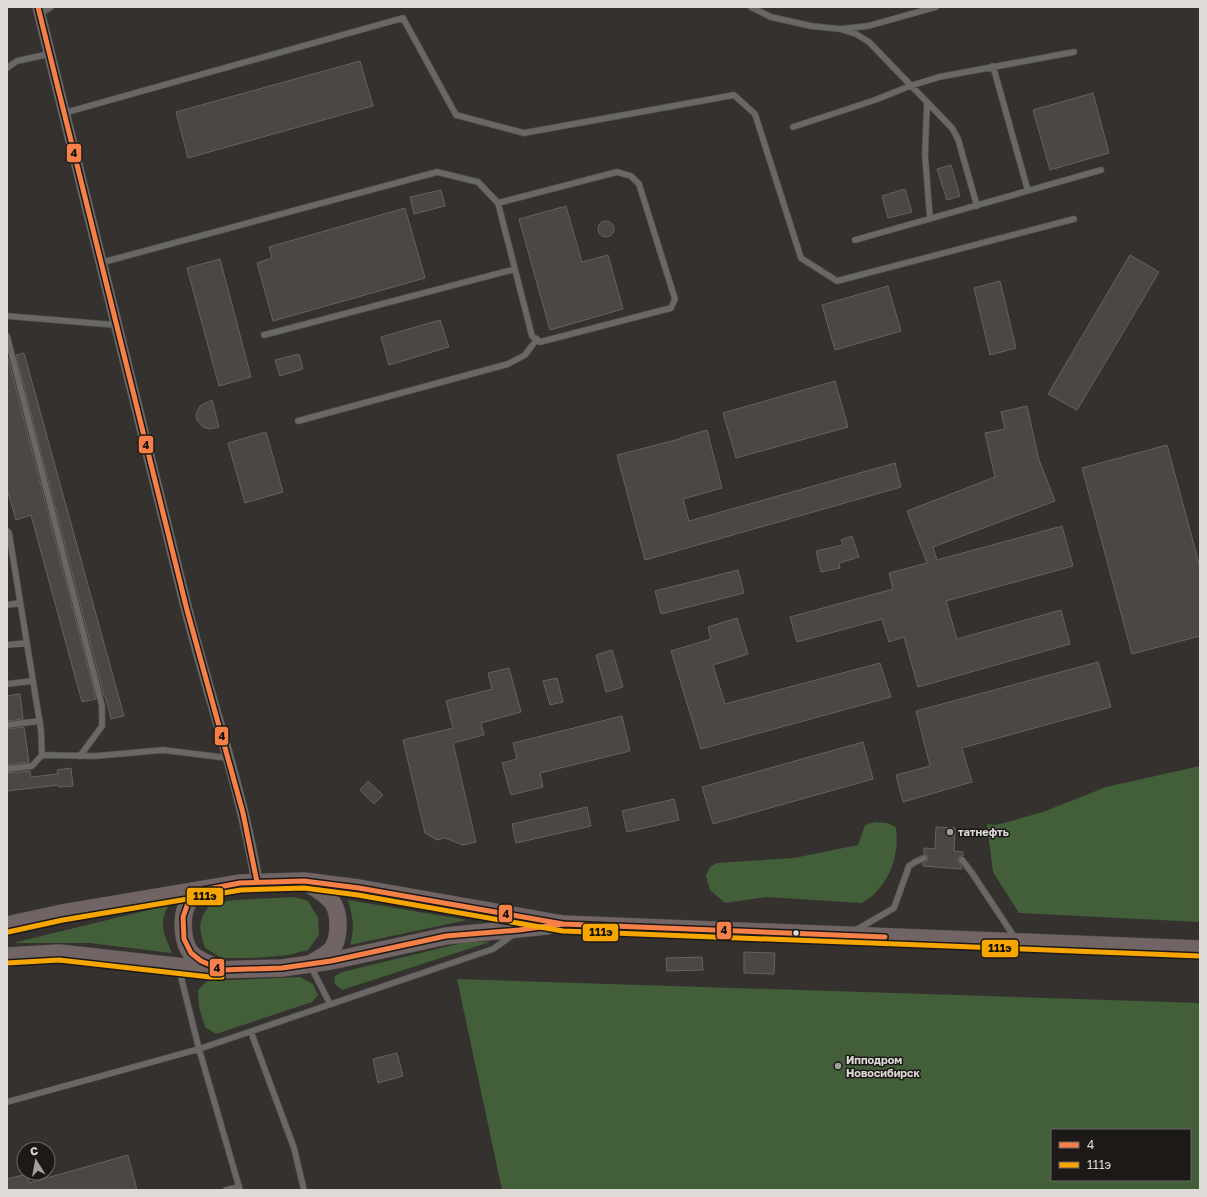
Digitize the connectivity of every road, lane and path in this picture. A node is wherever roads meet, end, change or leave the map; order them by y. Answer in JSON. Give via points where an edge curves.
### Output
{"nodes":[{"id":1,"x":52,"y":7,"type":"edge"},
{"id":2,"x":751,"y":7,"type":"edge"},
{"id":3,"x":936,"y":7,"type":"edge"},
{"id":4,"x":38,"y":11,"type":"edge"},
{"id":5,"x":840,"y":29,"type":"junction"},
{"id":6,"x":1074,"y":52,"type":"dead end"},
{"id":7,"x":49,"y":54,"type":"junction"},
{"id":8,"x":993,"y":66,"type":"junction"},
{"id":9,"x":7,"y":68,"type":"edge"},
{"id":10,"x":910,"y":86,"type":"junction"},
{"id":11,"x":927,"y":103,"type":"junction"},
{"id":12,"x":64,"y":113,"type":"junction"},
{"id":13,"x":793,"y":127,"type":"dead end"},
{"id":14,"x":1101,"y":170,"type":"dead end"},
{"id":15,"x":1028,"y":191,"type":"junction"},
{"id":16,"x":498,"y":203,"type":"junction"},
{"id":17,"x":977,"y":206,"type":"junction"},
{"id":18,"x":930,"y":219,"type":"junction"},
{"id":19,"x":1074,"y":219,"type":"dead end"},
{"id":20,"x":854,"y":240,"type":"dead end"},
{"id":21,"x":100,"y":263,"type":"junction"},
{"id":22,"x":515,"y":270,"type":"junction"},
{"id":23,"x":7,"y":316,"type":"edge"},
{"id":24,"x":116,"y":325,"type":"junction"},
{"id":25,"x":264,"y":335,"type":"dead end"},
{"id":26,"x":7,"y":336,"type":"edge"},
{"id":27,"x":537,"y":339,"type":"junction"},
{"id":28,"x":298,"y":421,"type":"dead end"},
{"id":29,"x":7,"y":524,"type":"edge"},
{"id":30,"x":8,"y":532,"type":"edge"},
{"id":31,"x":10,"y":562,"type":"edge"},
{"id":32,"x":20,"y":603,"type":"junction"},
{"id":33,"x":7,"y":605,"type":"edge"},
{"id":34,"x":27,"y":643,"type":"junction"},
{"id":35,"x":7,"y":645,"type":"edge"},
{"id":36,"x":33,"y":681,"type":"junction"},
{"id":37,"x":7,"y":684,"type":"edge"},
{"id":38,"x":40,"y":721,"type":"junction"},
{"id":39,"x":7,"y":725,"type":"edge"},
{"id":40,"x":42,"y":755,"type":"junction"},
{"id":41,"x":80,"y":756,"type":"junction"},
{"id":42,"x":228,"y":758,"type":"junction"},
{"id":43,"x":7,"y":769,"type":"edge"},
{"id":44,"x":924,"y":858,"type":"dead end"},
{"id":45,"x":962,"y":860,"type":"dead end"},
{"id":46,"x":304,"y":881,"type":"junction"},
{"id":47,"x":257,"y":882,"type":"junction"},
{"id":48,"x":203,"y":890,"type":"junction"},
{"id":49,"x":563,"y":924,"type":"junction"},
{"id":50,"x":7,"y":925,"type":"edge"},
{"id":51,"x":519,"y":930,"type":"junction"},
{"id":52,"x":847,"y":936,"type":"junction"},
{"id":53,"x":1017,"y":942,"type":"junction"},
{"id":54,"x":1200,"y":949,"type":"edge"},
{"id":55,"x":7,"y":956,"type":"edge"},
{"id":56,"x":309,"y":964,"type":"junction"},
{"id":57,"x":179,"y":966,"type":"junction"},
{"id":58,"x":222,"y":970,"type":"junction"},
{"id":59,"x":330,"y":1004,"type":"junction"},
{"id":60,"x":251,"y":1032,"type":"junction"},
{"id":61,"x":199,"y":1049,"type":"junction"},
{"id":62,"x":7,"y":1102,"type":"edge"},
{"id":63,"x":239,"y":1188,"type":"edge"},
{"id":64,"x":226,"y":1190,"type":"edge"},
{"id":65,"x":304,"y":1190,"type":"edge"}],
"edges":[{"from":1,"to":4,"type":"lane"},
{"from":2,"to":5,"type":"lane","via":[[771,17],[811,26]]},
{"from":3,"to":5,"type":"lane","via":[[868,26]]},
{"from":4,"to":7,"type":"street"},
{"from":5,"to":10,"type":"lane","via":[[869,42]]},
{"from":6,"to":8,"type":"lane"},
{"from":7,"to":9,"type":"lane","via":[[17,61]]},
{"from":7,"to":12,"type":"street"},
{"from":8,"to":10,"type":"lane","via":[[944,75]]},
{"from":8,"to":15,"type":"lane"},
{"from":10,"to":11,"type":"lane"},
{"from":10,"to":13,"type":"lane"},
{"from":11,"to":17,"type":"lane","via":[[955,133]]},
{"from":11,"to":18,"type":"lane","via":[[925,155]]},
{"from":12,"to":19,"type":"lane","via":[[403,18],[456,115],[524,133],[734,95],[755,114],[802,258],[837,282]]},
{"from":12,"to":21,"type":"street"},
{"from":14,"to":15,"type":"lane"},
{"from":15,"to":17,"type":"lane"},
{"from":16,"to":21,"type":"lane","via":[[478,182],[437,172]]},
{"from":16,"to":22,"type":"lane"},
{"from":16,"to":27,"type":"lane","via":[[618,172],[631,176],[639,184],[674,299],[671,308],[540,342]]},
{"from":17,"to":18,"type":"lane"},
{"from":18,"to":20,"type":"lane"},
{"from":21,"to":24,"type":"street"},
{"from":22,"to":25,"type":"lane"},
{"from":22,"to":27,"type":"lane","via":[[532,336]]},
{"from":23,"to":24,"type":"lane"},
{"from":24,"to":42,"type":"street","via":[[188,615]]},
{"from":26,"to":41,"type":"lane","via":[[102,706],[102,726]]},
{"from":27,"to":28,"type":"lane","via":[[525,355],[508,364]]},
{"from":29,"to":30,"type":"lane"},
{"from":30,"to":31,"type":"lane"},
{"from":31,"to":32,"type":"lane"},
{"from":32,"to":33,"type":"lane"},
{"from":32,"to":34,"type":"lane"},
{"from":34,"to":35,"type":"lane"},
{"from":34,"to":36,"type":"lane"},
{"from":36,"to":37,"type":"lane"},
{"from":36,"to":38,"type":"lane"},
{"from":38,"to":39,"type":"lane"},
{"from":38,"to":40,"type":"lane"},
{"from":40,"to":41,"type":"lane"},
{"from":40,"to":43,"type":"lane","via":[[32,766]]},
{"from":41,"to":42,"type":"lane","via":[[163,750]]},
{"from":42,"to":47,"type":"street","via":[[252,851]]},
{"from":44,"to":52,"type":"lane","via":[[909,866],[894,908]]},
{"from":45,"to":53,"type":"lane"},
{"from":46,"to":47,"type":"main road"},
{"from":46,"to":49,"type":"main road","via":[[359,888]]},
{"from":46,"to":56,"type":"main road","via":[[334,905],[338,923],[336,941],[330,952]]},
{"from":47,"to":48,"type":"main road"},
{"from":48,"to":50,"type":"main road","via":[[62,913]]},
{"from":48,"to":58,"type":"main road","via":[[188,903],[183,917],[184,940],[191,953],[201,961]]},
{"from":49,"to":51,"type":"main road"},
{"from":49,"to":52,"type":"main road"},
{"from":51,"to":56,"type":"main road","via":[[446,936]]},
{"from":51,"to":59,"type":"lane","via":[[493,949]]},
{"from":52,"to":53,"type":"main road"},
{"from":53,"to":54,"type":"main road"},
{"from":55,"to":57,"type":"main road","via":[[59,953]]},
{"from":56,"to":58,"type":"main road","via":[[282,968]]},
{"from":56,"to":59,"type":"lane"},
{"from":57,"to":58,"type":"main road"},
{"from":57,"to":61,"type":"lane"},
{"from":59,"to":60,"type":"lane"},
{"from":60,"to":61,"type":"lane"},
{"from":60,"to":65,"type":"lane","via":[[294,1148]]},
{"from":61,"to":62,"type":"lane"},
{"from":61,"to":63,"type":"lane"},
{"from":63,"to":64,"type":"lane"}]}
